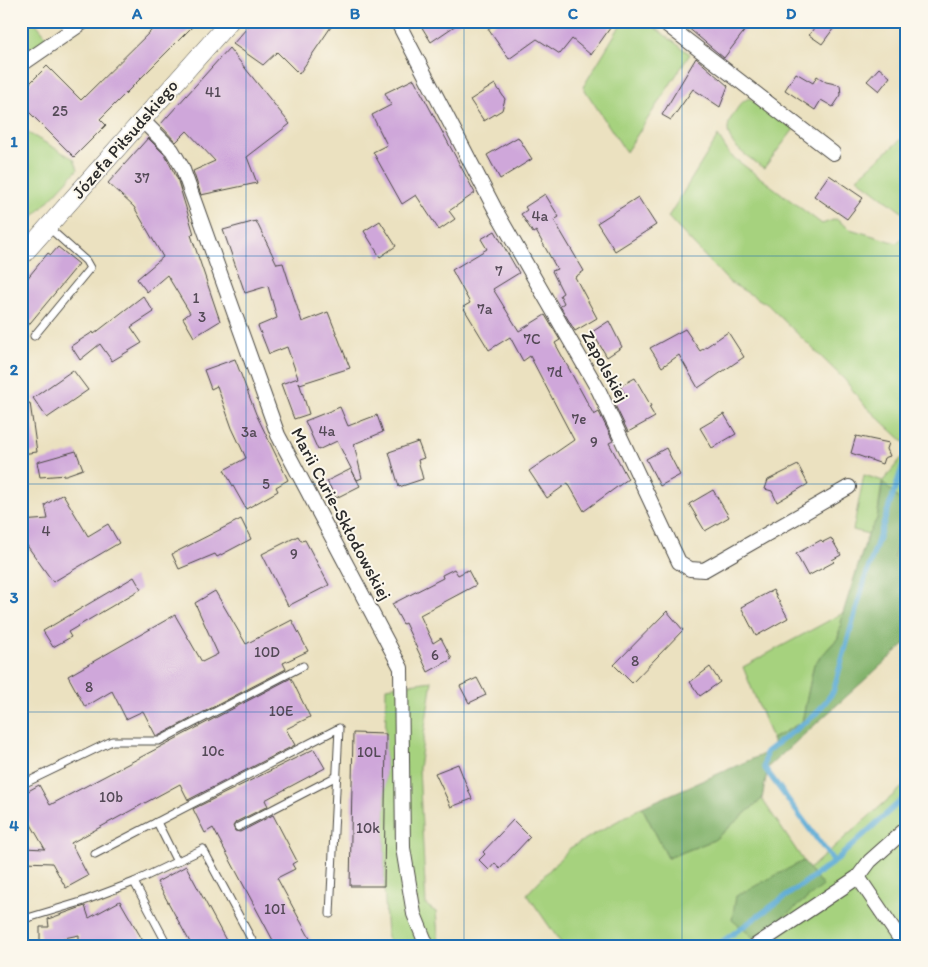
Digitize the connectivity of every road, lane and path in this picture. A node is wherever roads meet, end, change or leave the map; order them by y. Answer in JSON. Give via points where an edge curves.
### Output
{"nodes":[{"id":1,"x":85,"y":21,"type":"edge"},
{"id":2,"x":230,"y":21,"type":"edge"},
{"id":3,"x":397,"y":21,"type":"edge"},
{"id":4,"x":662,"y":21,"type":"edge"},
{"id":5,"x":21,"y":65,"type":"edge"},
{"id":6,"x":142,"y":120,"type":"junction"},
{"id":7,"x":833,"y":153,"type":"dead end"},
{"id":8,"x":48,"y":227,"type":"junction"},
{"id":9,"x":21,"y":257,"type":"edge"},
{"id":10,"x":34,"y":336,"type":"dead end"},
{"id":11,"x":849,"y":487,"type":"dead end"},
{"id":12,"x":303,"y":666,"type":"dead end"},
{"id":13,"x":337,"y":776,"type":"junction"},
{"id":14,"x":21,"y":786,"type":"edge"},
{"id":15,"x":157,"y":822,"type":"junction"},
{"id":16,"x":238,"y":827,"type":"dead end"},
{"id":17,"x":907,"y":828,"type":"edge"},
{"id":18,"x":95,"y":854,"type":"dead end"},
{"id":19,"x":177,"y":862,"type":"junction"},
{"id":20,"x":858,"y":877,"type":"junction"},
{"id":21,"x":134,"y":882,"type":"junction"},
{"id":22,"x":330,"y":914,"type":"dead end"},
{"id":23,"x":21,"y":920,"type":"edge"},
{"id":24,"x":168,"y":946,"type":"edge"},
{"id":25,"x":255,"y":946,"type":"edge"},
{"id":26,"x":427,"y":946,"type":"edge"},
{"id":27,"x":755,"y":946,"type":"edge"},
{"id":28,"x":905,"y":946,"type":"edge"}],
"edges":[{"from":1,"to":5,"type":"street"},
{"from":2,"to":6,"type":"street","name":"Józefa Piłsudskiego"},
{"from":3,"to":11,"type":"street","name":"Zapolskiej","via":[[497,213],[599,391],[679,562],[690,569],[704,570]]},
{"from":4,"to":7,"type":"street"},
{"from":6,"to":8,"type":"street","name":"Józefa Piłsudskiego"},
{"from":6,"to":26,"type":"street","name":"Marii Curie-Skłodowskiej","via":[[172,150],[182,167],[278,435],[402,668],[402,848],[414,914]]},
{"from":8,"to":9,"type":"street","name":"Józefa Piłsudskiego"},
{"from":8,"to":10,"type":"lane","via":[[90,268]]},
{"from":12,"to":14,"type":"lane","via":[[159,741],[112,741]]},
{"from":13,"to":15,"type":"lane","via":[[339,728]]},
{"from":13,"to":16,"type":"lane"},
{"from":13,"to":22,"type":"lane"},
{"from":15,"to":18,"type":"lane"},
{"from":15,"to":19,"type":"lane"},
{"from":17,"to":20,"type":"street","via":[[870,861]]},
{"from":19,"to":21,"type":"lane"},
{"from":19,"to":25,"type":"lane","via":[[203,850]]},
{"from":20,"to":27,"type":"street"},
{"from":20,"to":28,"type":"street"},
{"from":21,"to":23,"type":"lane"},
{"from":21,"to":24,"type":"lane"}]}
